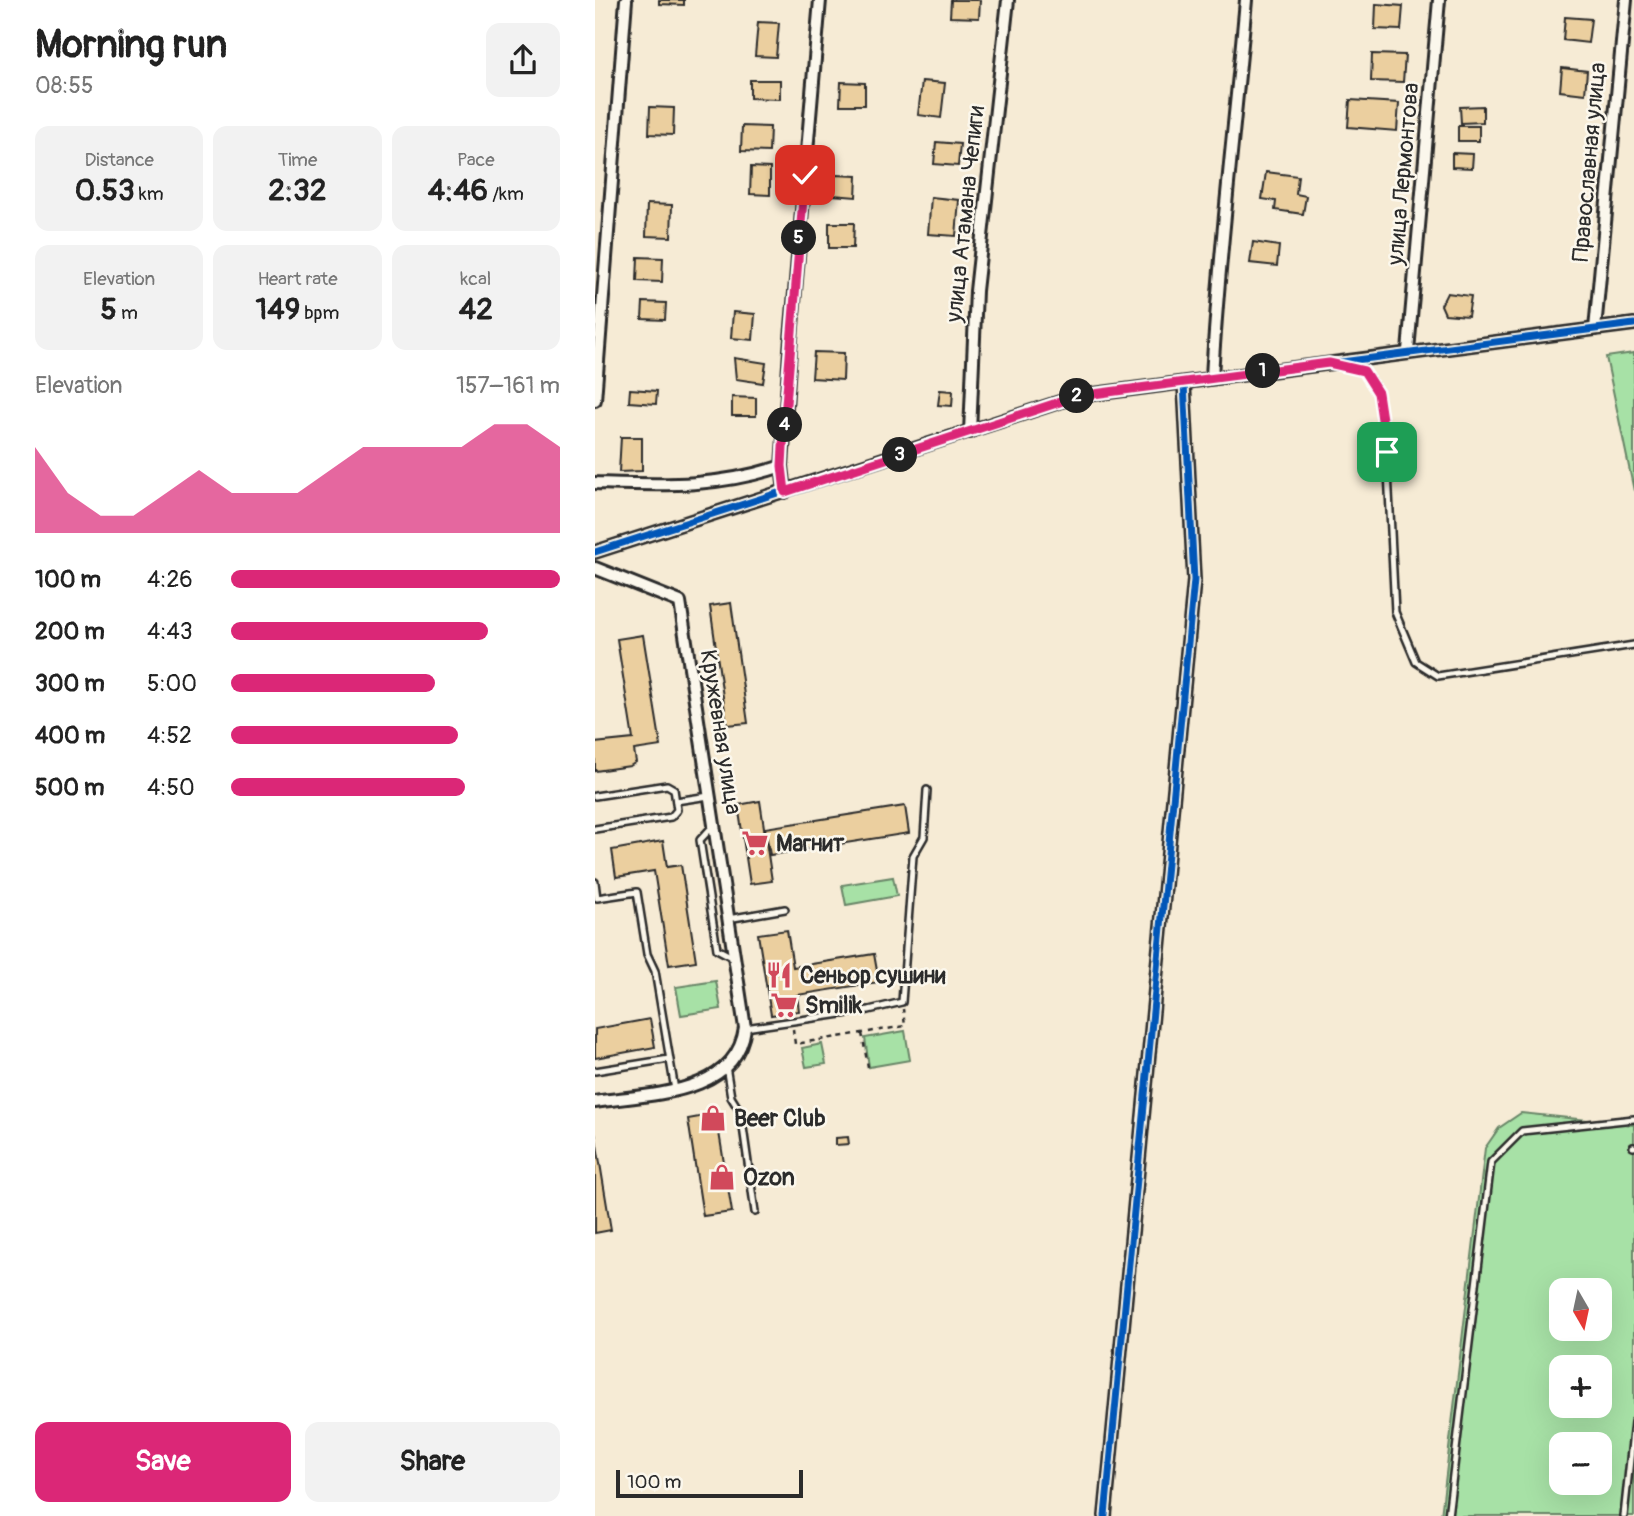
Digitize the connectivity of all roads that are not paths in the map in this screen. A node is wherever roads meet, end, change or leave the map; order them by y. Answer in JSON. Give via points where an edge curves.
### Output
{"nodes":[{"id":1,"x":626,"y":0,"type":"edge"},
{"id":2,"x":820,"y":0,"type":"edge"},
{"id":3,"x":1008,"y":0,"type":"edge"},
{"id":4,"x":1246,"y":0,"type":"edge"},
{"id":5,"x":1439,"y":0,"type":"edge"},
{"id":6,"x":1626,"y":0,"type":"edge"},
{"id":7,"x":1634,"y":324,"type":"edge"},
{"id":8,"x":1594,"y":329,"type":"junction"},
{"id":9,"x":1408,"y":351,"type":"junction"},
{"id":10,"x":1329,"y":363,"type":"junction"},
{"id":11,"x":1212,"y":377,"type":"junction"},
{"id":12,"x":1184,"y":383,"type":"junction"},
{"id":13,"x":595,"y":400,"type":"edge"},
{"id":14,"x":970,"y":432,"type":"junction"},
{"id":15,"x":782,"y":466,"type":"junction"},
{"id":16,"x":595,"y":483,"type":"edge"},
{"id":17,"x":785,"y":492,"type":"junction"},
{"id":18,"x":595,"y":552,"type":"edge"},
{"id":19,"x":595,"y":568,"type":"edge"},
{"id":20,"x":1634,"y":645,"type":"edge"},
{"id":21,"x":927,"y":790,"type":"dead end"},
{"id":22,"x":595,"y":796,"type":"edge"},
{"id":23,"x":709,"y":796,"type":"junction"},
{"id":24,"x":675,"y":801,"type":"junction"},
{"id":25,"x":714,"y":825,"type":"junction"},
{"id":26,"x":595,"y":829,"type":"edge"},
{"id":27,"x":595,"y":882,"type":"edge"},
{"id":28,"x":785,"y":909,"type":"dead end"},
{"id":29,"x":728,"y":919,"type":"junction"},
{"id":30,"x":734,"y":958,"type":"junction"},
{"id":31,"x":745,"y":1028,"type":"junction"},
{"id":32,"x":670,"y":1059,"type":"junction"},
{"id":33,"x":726,"y":1066,"type":"junction"},
{"id":34,"x":595,"y":1071,"type":"edge"},
{"id":35,"x":675,"y":1090,"type":"junction"},
{"id":36,"x":595,"y":1102,"type":"edge"},
{"id":37,"x":1634,"y":1119,"type":"edge"},
{"id":38,"x":755,"y":1212,"type":"dead end"},
{"id":39,"x":1634,"y":1422,"type":"edge"},
{"id":40,"x":1105,"y":1516,"type":"edge"},
{"id":41,"x":1448,"y":1516,"type":"edge"},
{"id":42,"x":1623,"y":1516,"type":"edge"}],
"edges":[{"from":1,"to":13,"type":"street"},
{"from":2,"to":15,"type":"street"},
{"from":3,"to":14,"type":"street","name":"улица Атамана Чепиги","via":[[976,291]]},
{"from":4,"to":11,"type":"street","via":[[1219,248]]},
{"from":5,"to":9,"type":"street","name":"улица Лермонтова"},
{"from":6,"to":8,"type":"street","name":"Православная улица"},
{"from":7,"to":8,"type":"street"},
{"from":8,"to":9,"type":"street"},
{"from":9,"to":10,"type":"street"},
{"from":10,"to":11,"type":"street"},
{"from":10,"to":20,"type":"lane","via":[[1364,371],[1378,393],[1387,452],[1395,612],[1416,662],[1438,676]]},
{"from":11,"to":12,"type":"street"},
{"from":12,"to":14,"type":"street","via":[[1078,396]]},
{"from":12,"to":40,"type":"street","via":[[1194,580]]},
{"from":14,"to":17,"type":"street"},
{"from":15,"to":16,"type":"street","via":[[742,479],[687,484]]},
{"from":15,"to":17,"type":"street"},
{"from":17,"to":18,"type":"street"},
{"from":19,"to":23,"type":"street","name":"Кружевная улица","via":[[680,602]]},
{"from":21,"to":31,"type":"lane","via":[[923,837],[913,856],[902,1002]]},
{"from":22,"to":24,"type":"lane","via":[[667,785],[674,789]]},
{"from":23,"to":24,"type":"lane"},
{"from":23,"to":25,"type":"street","name":"Кружевная улица"},
{"from":24,"to":26,"type":"lane","via":[[677,810],[671,817]]},
{"from":25,"to":29,"type":"street","name":"Кружевная улица"},
{"from":25,"to":30,"type":"lane","via":[[700,841],[712,922],[717,949]]},
{"from":27,"to":32,"type":"lane","via":[[597,898],[637,892]]},
{"from":28,"to":29,"type":"lane"},
{"from":29,"to":30,"type":"street","name":"Кружевная улица"},
{"from":30,"to":31,"type":"street","name":"Кружевная улица"},
{"from":31,"to":33,"type":"street","via":[[743,1041]]},
{"from":32,"to":34,"type":"lane"},
{"from":32,"to":35,"type":"lane"},
{"from":33,"to":35,"type":"street","via":[[695,1086]]},
{"from":33,"to":38,"type":"lane","via":[[731,1097],[741,1113]]},
{"from":35,"to":36,"type":"street"},
{"from":37,"to":41,"type":"lane","via":[[1522,1131],[1490,1162]]},
{"from":39,"to":42,"type":"lane"}]}
